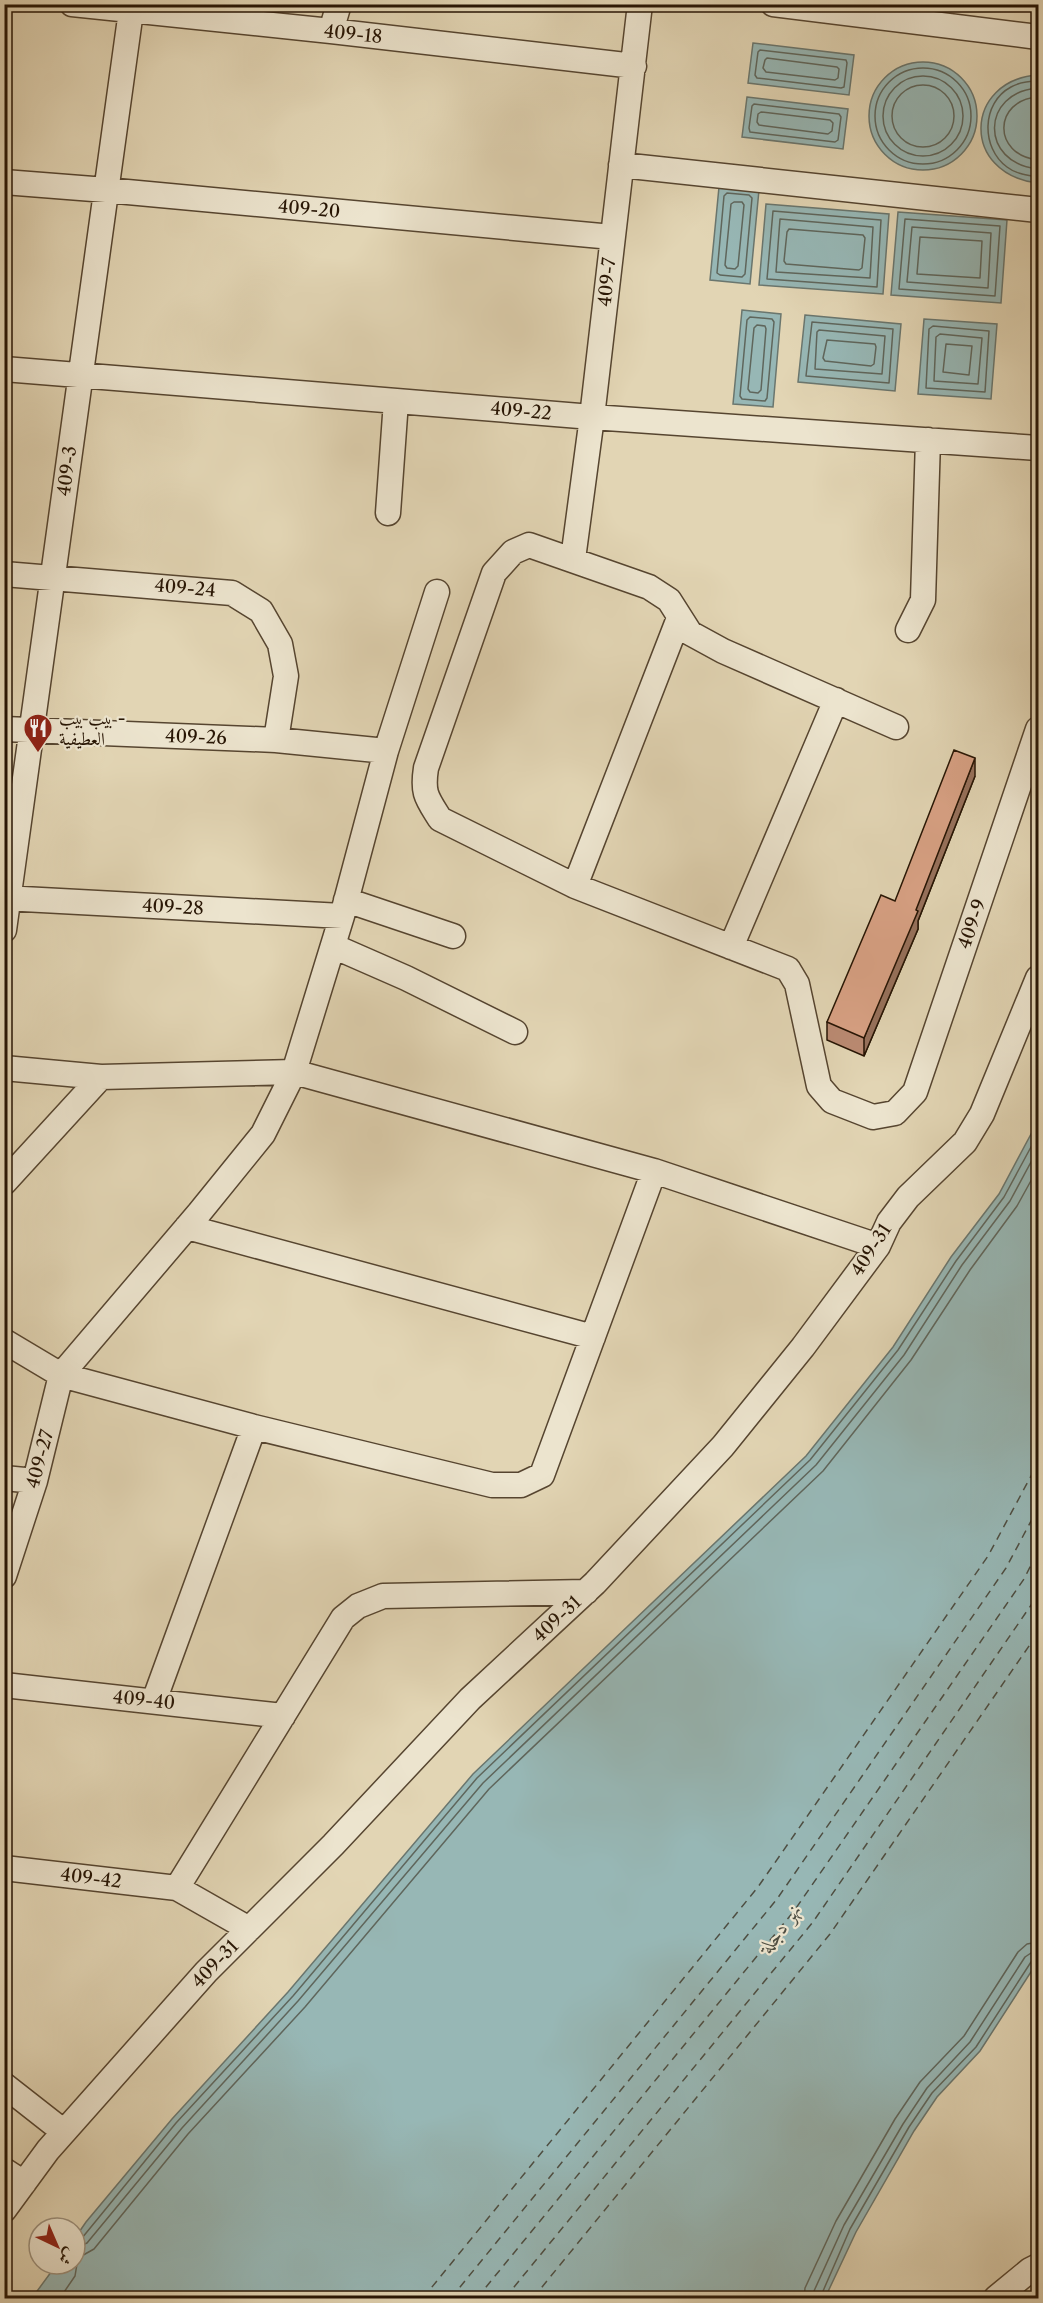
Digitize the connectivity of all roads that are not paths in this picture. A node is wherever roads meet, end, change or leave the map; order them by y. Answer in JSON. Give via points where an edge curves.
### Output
{"nodes":[{"id":1,"x":72,"y":4,"type":"edge"},
{"id":2,"x":339,"y":4,"type":"edge"},
{"id":3,"x":640,"y":4,"type":"edge"},
{"id":4,"x":772,"y":4,"type":"edge"},
{"id":5,"x":130,"y":11,"type":"junction"},
{"id":6,"x":331,"y":31,"type":"junction"},
{"id":7,"x":1038,"y":37,"type":"edge"},
{"id":8,"x":634,"y":66,"type":"junction"},
{"id":9,"x":621,"y":165,"type":"junction"},
{"id":10,"x":4,"y":182,"type":"edge"},
{"id":11,"x":106,"y":190,"type":"junction"},
{"id":12,"x":1038,"y":210,"type":"edge"},
{"id":13,"x":612,"y":237,"type":"junction"},
{"id":14,"x":4,"y":369,"type":"edge"},
{"id":15,"x":81,"y":375,"type":"junction"},
{"id":16,"x":396,"y":401,"type":"junction"},
{"id":17,"x":592,"y":417,"type":"junction"},
{"id":18,"x":928,"y":440,"type":"junction"},
{"id":19,"x":1038,"y":448,"type":"edge"},
{"id":20,"x":388,"y":513,"type":"dead end"},
{"id":21,"x":573,"y":560,"type":"junction"},
{"id":22,"x":4,"y":574,"type":"edge"},
{"id":23,"x":53,"y":577,"type":"junction"},
{"id":24,"x":437,"y":592,"type":"dead end"},
{"id":25,"x":679,"y":618,"type":"junction"},
{"id":26,"x":908,"y":630,"type":"dead end"},
{"id":27,"x":836,"y":700,"type":"junction"},
{"id":28,"x":896,"y":727,"type":"dead end"},
{"id":29,"x":4,"y":729,"type":"edge"},
{"id":30,"x":1038,"y":729,"type":"edge"},
{"id":31,"x":32,"y":730,"type":"junction"},
{"id":32,"x":276,"y":740,"type":"junction"},
{"id":33,"x":386,"y":751,"type":"junction"},
{"id":34,"x":575,"y":886,"type":"junction"},
{"id":35,"x":7,"y":898,"type":"edge"},
{"id":36,"x":344,"y":908,"type":"junction"},
{"id":37,"x":4,"y":930,"type":"edge"},
{"id":38,"x":453,"y":936,"type":"dead end"},
{"id":39,"x":333,"y":946,"type":"junction"},
{"id":40,"x":731,"y":947,"type":"junction"},
{"id":41,"x":1038,"y":978,"type":"edge"},
{"id":42,"x":515,"y":1032,"type":"dead end"},
{"id":43,"x":4,"y":1068,"type":"edge"},
{"id":44,"x":294,"y":1072,"type":"junction"},
{"id":45,"x":101,"y":1077,"type":"junction"},
{"id":46,"x":654,"y":1171,"type":"junction"},
{"id":47,"x":4,"y":1183,"type":"edge"},
{"id":48,"x":187,"y":1227,"type":"junction"},
{"id":49,"x":878,"y":1246,"type":"junction"},
{"id":50,"x":593,"y":1337,"type":"junction"},
{"id":51,"x":4,"y":1341,"type":"edge"},
{"id":52,"x":61,"y":1375,"type":"junction"},
{"id":53,"x":254,"y":1427,"type":"junction"},
{"id":54,"x":4,"y":1478,"type":"edge"},
{"id":55,"x":35,"y":1481,"type":"junction"},
{"id":56,"x":4,"y":1576,"type":"edge"},
{"id":57,"x":586,"y":1592,"type":"junction"},
{"id":58,"x":4,"y":1685,"type":"edge"},
{"id":59,"x":154,"y":1701,"type":"junction"},
{"id":60,"x":284,"y":1716,"type":"junction"},
{"id":61,"x":4,"y":1868,"type":"edge"},
{"id":62,"x":177,"y":1888,"type":"junction"},
{"id":63,"x":249,"y":1929,"type":"junction"},
{"id":64,"x":4,"y":2085,"type":"edge"},
{"id":65,"x":64,"y":2132,"type":"junction"},
{"id":66,"x":14,"y":2177,"type":"edge"},
{"id":67,"x":4,"y":2210,"type":"edge"},
{"id":68,"x":1038,"y":2266,"type":"edge"},
{"id":69,"x":996,"y":2298,"type":"edge"}],
"edges":[{"from":1,"to":5,"type":"street","name":"409-18"},
{"from":2,"to":6,"type":"street"},
{"from":3,"to":8,"type":"street","name":"409-7"},
{"from":4,"to":7,"type":"street"},
{"from":5,"to":6,"type":"street","name":"409-18"},
{"from":5,"to":11,"type":"street","name":"409-3"},
{"from":6,"to":8,"type":"street","name":"409-18"},
{"from":8,"to":9,"type":"street","name":"409-7"},
{"from":9,"to":12,"type":"street"},
{"from":9,"to":13,"type":"street","name":"409-7"},
{"from":10,"to":11,"type":"street","name":"409-20"},
{"from":11,"to":13,"type":"street","name":"409-20"},
{"from":11,"to":15,"type":"street","name":"409-3"},
{"from":13,"to":17,"type":"street","name":"409-7"},
{"from":14,"to":15,"type":"street","name":"409-22"},
{"from":15,"to":16,"type":"street","name":"409-22"},
{"from":15,"to":23,"type":"street","name":"409-3"},
{"from":16,"to":17,"type":"street","name":"409-22"},
{"from":16,"to":20,"type":"street"},
{"from":17,"to":18,"type":"street","name":"409-22"},
{"from":17,"to":21,"type":"street","name":"409-7"},
{"from":18,"to":19,"type":"street","name":"409-22"},
{"from":18,"to":26,"type":"street","via":[[923,600]]},
{"from":21,"to":25,"type":"street","via":[[649,587],[669,600]]},
{"from":21,"to":34,"type":"street","via":[[529,545],[513,552],[494,573],[426,768],[423,787],[440,819]]},
{"from":22,"to":23,"type":"street","name":"409-24"},
{"from":23,"to":31,"type":"street","name":"409-3"},
{"from":23,"to":32,"type":"street","name":"409-24","via":[[232,593],[261,612],[280,644],[286,676]]},
{"from":24,"to":33,"type":"street"},
{"from":25,"to":27,"type":"street","via":[[690,633],[723,651]]},
{"from":25,"to":34,"type":"street"},
{"from":27,"to":28,"type":"street"},
{"from":27,"to":40,"type":"street"},
{"from":29,"to":31,"type":"street","name":"409-26"},
{"from":30,"to":40,"type":"street","name":"409-9","via":[[915,1092],[895,1113],[873,1117],[832,1101],[819,1086],[797,984],[788,969]]},
{"from":31,"to":32,"type":"street","name":"409-26"},
{"from":31,"to":35,"type":"street","name":"409-3"},
{"from":32,"to":33,"type":"street","name":"409-26"},
{"from":33,"to":36,"type":"street"},
{"from":34,"to":40,"type":"street"},
{"from":35,"to":36,"type":"street","name":"409-28"},
{"from":35,"to":37,"type":"street","name":"409-3"},
{"from":36,"to":38,"type":"street","name":"409-28"},
{"from":36,"to":39,"type":"street"},
{"from":39,"to":42,"type":"street"},
{"from":39,"to":44,"type":"street"},
{"from":41,"to":49,"type":"street","name":"409-31","via":[[982,1114],[965,1142],[908,1197],[889,1222]]},
{"from":43,"to":45,"type":"street"},
{"from":44,"to":45,"type":"street"},
{"from":44,"to":46,"type":"street"},
{"from":44,"to":48,"type":"street","via":[[263,1134]]},
{"from":45,"to":47,"type":"street"},
{"from":46,"to":49,"type":"street"},
{"from":46,"to":50,"type":"street"},
{"from":48,"to":50,"type":"street"},
{"from":48,"to":52,"type":"street"},
{"from":49,"to":57,"type":"street","name":"409-31","via":[[723,1446]]},
{"from":50,"to":53,"type":"street","via":[[542,1475],[520,1485],[492,1485]]},
{"from":51,"to":52,"type":"street"},
{"from":52,"to":53,"type":"street"},
{"from":52,"to":55,"type":"street","name":"409-27"},
{"from":53,"to":59,"type":"street"},
{"from":54,"to":55,"type":"street"},
{"from":55,"to":56,"type":"street","name":"409-27"},
{"from":57,"to":60,"type":"street","via":[[383,1596],[358,1606],[343,1618]]},
{"from":57,"to":63,"type":"street","name":"409-31","via":[[470,1699]]},
{"from":58,"to":59,"type":"street","name":"409-40"},
{"from":59,"to":60,"type":"street","name":"409-40"},
{"from":60,"to":62,"type":"street"},
{"from":61,"to":62,"type":"street","name":"409-42"},
{"from":62,"to":63,"type":"street"},
{"from":63,"to":65,"type":"street","name":"409-31"},
{"from":64,"to":65,"type":"street"},
{"from":65,"to":66,"type":"street","name":"409-31"},
{"from":66,"to":67,"type":"street","name":"409-31"},
{"from":68,"to":69,"type":"street"}]}
